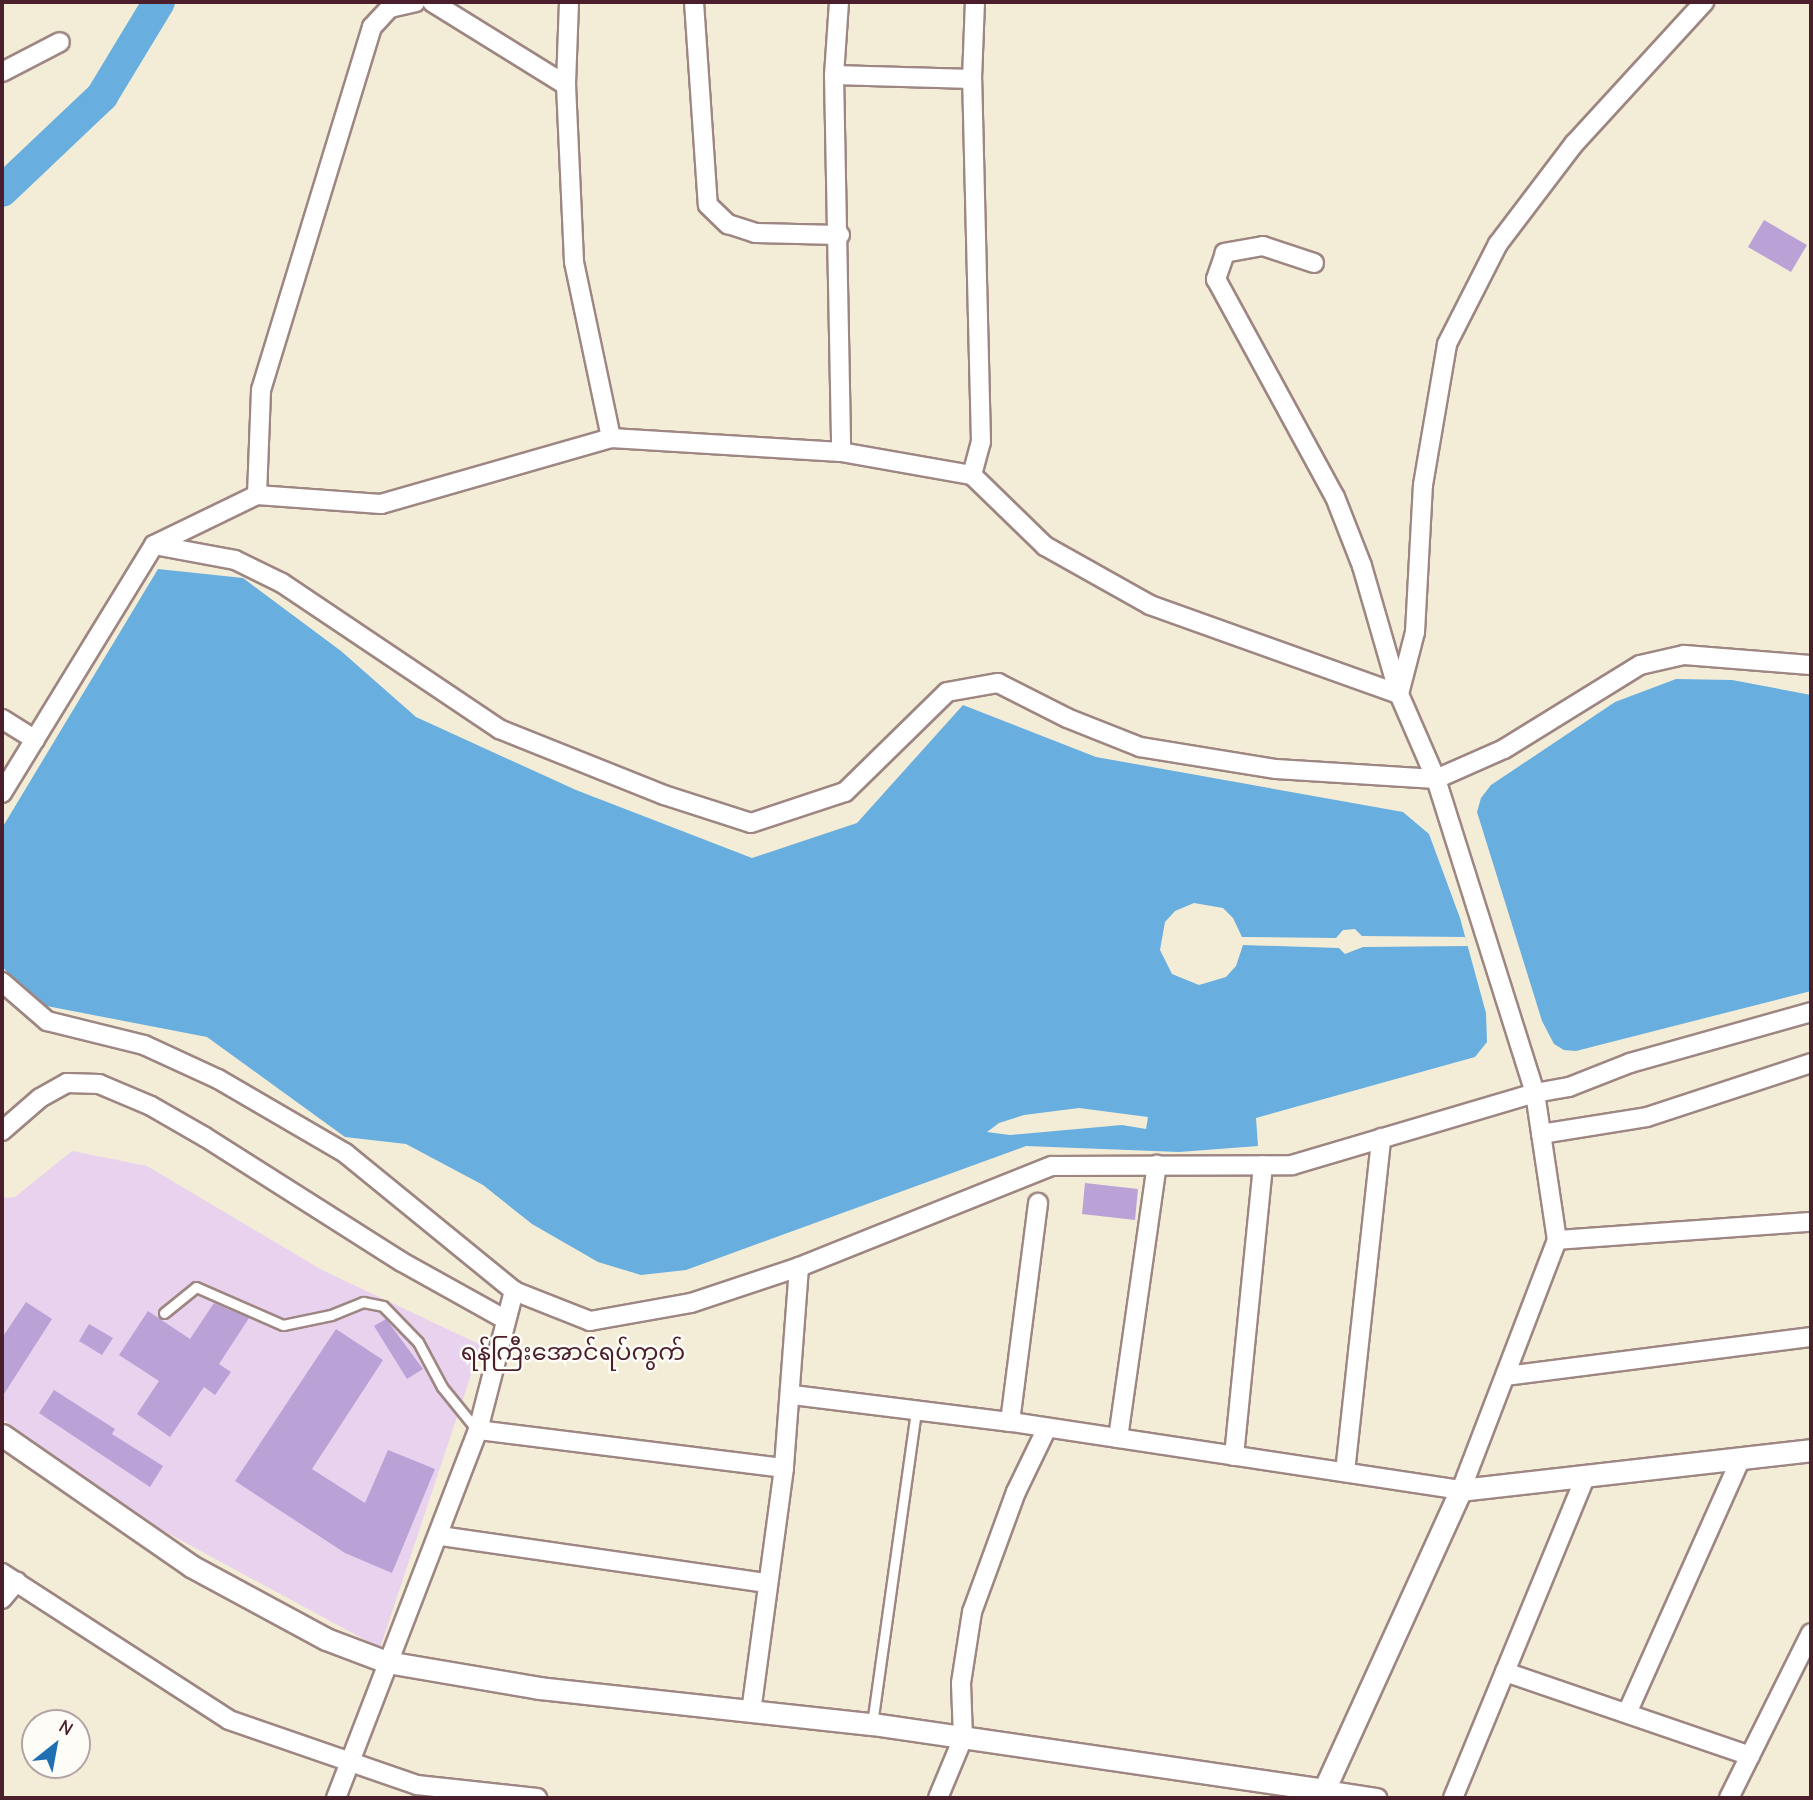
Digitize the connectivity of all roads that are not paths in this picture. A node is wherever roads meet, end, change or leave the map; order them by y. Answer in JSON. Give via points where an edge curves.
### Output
{"nodes":[{"id":1,"x":415,"y":2,"type":"edge"},
{"id":2,"x":432,"y":2,"type":"edge"},
{"id":3,"x":569,"y":2,"type":"edge"},
{"id":4,"x":694,"y":2,"type":"edge"},
{"id":5,"x":839,"y":2,"type":"edge"},
{"id":6,"x":975,"y":2,"type":"edge"},
{"id":7,"x":1704,"y":2,"type":"edge"},
{"id":8,"x":60,"y":42,"type":"dead end"},
{"id":9,"x":2,"y":72,"type":"edge"},
{"id":10,"x":834,"y":75,"type":"junction"},
{"id":11,"x":972,"y":79,"type":"junction"},
{"id":12,"x":566,"y":85,"type":"junction"},
{"id":13,"x":840,"y":235,"type":"junction"},
{"id":14,"x":1314,"y":263,"type":"dead end"},
{"id":15,"x":611,"y":438,"type":"junction"},
{"id":16,"x":841,"y":453,"type":"junction"},
{"id":17,"x":972,"y":475,"type":"junction"},
{"id":18,"x":257,"y":495,"type":"junction"},
{"id":19,"x":154,"y":545,"type":"junction"},
{"id":20,"x":1811,"y":665,"type":"edge"},
{"id":21,"x":1399,"y":694,"type":"junction"},
{"id":22,"x":2,"y":719,"type":"edge"},
{"id":23,"x":35,"y":740,"type":"junction"},
{"id":24,"x":1436,"y":779,"type":"junction"},
{"id":25,"x":2,"y":793,"type":"edge"},
{"id":26,"x":2,"y":982,"type":"edge"},
{"id":27,"x":1811,"y":1012,"type":"edge"},
{"id":28,"x":1811,"y":1063,"type":"edge"},
{"id":29,"x":1535,"y":1093,"type":"junction"},
{"id":30,"x":2,"y":1131,"type":"edge"},
{"id":31,"x":1541,"y":1134,"type":"junction"},
{"id":32,"x":1381,"y":1139,"type":"junction"},
{"id":33,"x":1157,"y":1165,"type":"junction"},
{"id":34,"x":1263,"y":1165,"type":"junction"},
{"id":35,"x":1038,"y":1203,"type":"dead end"},
{"id":36,"x":1811,"y":1222,"type":"edge"},
{"id":37,"x":1557,"y":1240,"type":"junction"},
{"id":38,"x":799,"y":1268,"type":"junction"},
{"id":39,"x":514,"y":1291,"type":"junction"},
{"id":40,"x":164,"y":1313,"type":"dead end"},
{"id":41,"x":506,"y":1320,"type":"junction"},
{"id":42,"x":1811,"y":1337,"type":"edge"},
{"id":43,"x":1506,"y":1376,"type":"junction"},
{"id":44,"x":792,"y":1395,"type":"junction"},
{"id":45,"x":916,"y":1410,"type":"junction"},
{"id":46,"x":1010,"y":1422,"type":"junction"},
{"id":47,"x":1047,"y":1428,"type":"junction"},
{"id":48,"x":478,"y":1430,"type":"junction"},
{"id":49,"x":2,"y":1435,"type":"edge"},
{"id":50,"x":1118,"y":1438,"type":"junction"},
{"id":51,"x":1811,"y":1450,"type":"edge"},
{"id":52,"x":1234,"y":1456,"type":"junction"},
{"id":53,"x":1741,"y":1458,"type":"junction"},
{"id":54,"x":784,"y":1468,"type":"junction"},
{"id":55,"x":1345,"y":1472,"type":"junction"},
{"id":56,"x":1586,"y":1476,"type":"junction"},
{"id":57,"x":1461,"y":1490,"type":"junction"},
{"id":58,"x":440,"y":1536,"type":"junction"},
{"id":59,"x":9,"y":1577,"type":"edge"},
{"id":60,"x":767,"y":1584,"type":"junction"},
{"id":61,"x":2,"y":1599,"type":"edge"},
{"id":62,"x":1811,"y":1633,"type":"edge"},
{"id":63,"x":387,"y":1662,"type":"junction"},
{"id":64,"x":1504,"y":1672,"type":"junction"},
{"id":65,"x":751,"y":1711,"type":"junction"},
{"id":66,"x":1627,"y":1713,"type":"junction"},
{"id":67,"x":872,"y":1724,"type":"junction"},
{"id":68,"x":963,"y":1738,"type":"junction"},
{"id":69,"x":1750,"y":1756,"type":"junction"},
{"id":70,"x":351,"y":1765,"type":"junction"},
{"id":71,"x":1322,"y":1794,"type":"edge"},
{"id":72,"x":335,"y":1798,"type":"edge"},
{"id":73,"x":537,"y":1798,"type":"edge"},
{"id":74,"x":938,"y":1798,"type":"edge"},
{"id":75,"x":1377,"y":1798,"type":"edge"},
{"id":76,"x":1453,"y":1798,"type":"edge"},
{"id":77,"x":1729,"y":1798,"type":"edge"}],
"edges":[{"from":1,"to":18,"type":"street","via":[[390,8],[372,27],[261,390]]},
{"from":2,"to":12,"type":"street"},
{"from":3,"to":12,"type":"street"},
{"from":4,"to":13,"type":"street","via":[[708,205],[728,223],[755,233]]},
{"from":5,"to":10,"type":"street"},
{"from":6,"to":11,"type":"street"},
{"from":7,"to":21,"type":"street","via":[[1574,145],[1498,244],[1447,344],[1423,485],[1415,632]]},
{"from":8,"to":9,"type":"street"},
{"from":10,"to":11,"type":"street"},
{"from":10,"to":13,"type":"street"},
{"from":11,"to":17,"type":"street","via":[[981,442]]},
{"from":12,"to":15,"type":"street","via":[[574,262]]},
{"from":13,"to":16,"type":"street","via":[[837,392]]},
{"from":14,"to":21,"type":"street","via":[[1263,246],[1225,253],[1216,279],[1335,497],[1362,566]]},
{"from":15,"to":16,"type":"street"},
{"from":15,"to":18,"type":"street","via":[[381,504]]},
{"from":16,"to":17,"type":"street"},
{"from":17,"to":21,"type":"street","via":[[1045,546],[1150,605]]},
{"from":18,"to":19,"type":"street"},
{"from":19,"to":23,"type":"street"},
{"from":19,"to":24,"type":"street","via":[[235,560],[282,583],[499,729],[664,795],[751,823],[845,792],[947,692],[999,683],[1066,718],[1140,747],[1276,769]]},
{"from":20,"to":24,"type":"street","via":[[1684,655],[1640,665],[1504,749]]},
{"from":21,"to":24,"type":"street"},
{"from":22,"to":23,"type":"street"},
{"from":23,"to":25,"type":"street"},
{"from":24,"to":29,"type":"street"},
{"from":26,"to":39,"type":"street","via":[[47,1021],[144,1045],[218,1079],[345,1153]]},
{"from":27,"to":29,"type":"street","via":[[1630,1063],[1569,1087]]},
{"from":28,"to":31,"type":"street","via":[[1647,1116]]},
{"from":29,"to":31,"type":"street"},
{"from":29,"to":32,"type":"street"},
{"from":30,"to":41,"type":"street","via":[[40,1098],[67,1083],[99,1084],[205,1137],[402,1262]]},
{"from":31,"to":37,"type":"street"},
{"from":32,"to":34,"type":"street","via":[[1292,1165]]},
{"from":32,"to":55,"type":"street"},
{"from":33,"to":34,"type":"street"},
{"from":33,"to":38,"type":"street","via":[[1052,1166]]},
{"from":33,"to":50,"type":"street"},
{"from":34,"to":52,"type":"street"},
{"from":35,"to":46,"type":"street"},
{"from":36,"to":37,"type":"street"},
{"from":37,"to":43,"type":"street"},
{"from":38,"to":39,"type":"street","via":[[691,1303],[590,1321]]},
{"from":38,"to":44,"type":"street"},
{"from":39,"to":41,"type":"street"},
{"from":40,"to":48,"type":"lane","via":[[196,1287],[283,1325],[331,1315],[363,1302],[383,1306],[418,1342],[442,1387]]},
{"from":41,"to":48,"type":"street"},
{"from":42,"to":43,"type":"street"},
{"from":43,"to":57,"type":"street"},
{"from":44,"to":45,"type":"street"},
{"from":44,"to":54,"type":"street"},
{"from":45,"to":46,"type":"street"},
{"from":45,"to":67,"type":"lane"},
{"from":46,"to":47,"type":"street"},
{"from":47,"to":50,"type":"street"},
{"from":47,"to":68,"type":"street","via":[[1016,1492],[972,1612],[961,1683]]},
{"from":48,"to":54,"type":"street"},
{"from":48,"to":58,"type":"street"},
{"from":49,"to":63,"type":"street","via":[[191,1566],[326,1639]]},
{"from":50,"to":52,"type":"street"},
{"from":51,"to":53,"type":"street"},
{"from":52,"to":55,"type":"street"},
{"from":53,"to":56,"type":"street"},
{"from":53,"to":66,"type":"street"},
{"from":54,"to":60,"type":"street"},
{"from":55,"to":57,"type":"street"},
{"from":56,"to":57,"type":"street"},
{"from":56,"to":64,"type":"street"},
{"from":57,"to":71,"type":"street"},
{"from":58,"to":60,"type":"street"},
{"from":58,"to":63,"type":"street"},
{"from":59,"to":61,"type":"street"},
{"from":59,"to":70,"type":"street","via":[[229,1720]]},
{"from":60,"to":65,"type":"street"},
{"from":62,"to":69,"type":"street"},
{"from":63,"to":65,"type":"street","via":[[539,1688]]},
{"from":63,"to":70,"type":"street"},
{"from":64,"to":66,"type":"street"},
{"from":64,"to":76,"type":"street"},
{"from":65,"to":67,"type":"street"},
{"from":66,"to":69,"type":"street"},
{"from":67,"to":68,"type":"street"},
{"from":68,"to":71,"type":"street"},
{"from":68,"to":74,"type":"street"},
{"from":69,"to":77,"type":"street"},
{"from":70,"to":72,"type":"street"},
{"from":70,"to":73,"type":"street","via":[[416,1786]]},
{"from":71,"to":75,"type":"street"}]}
